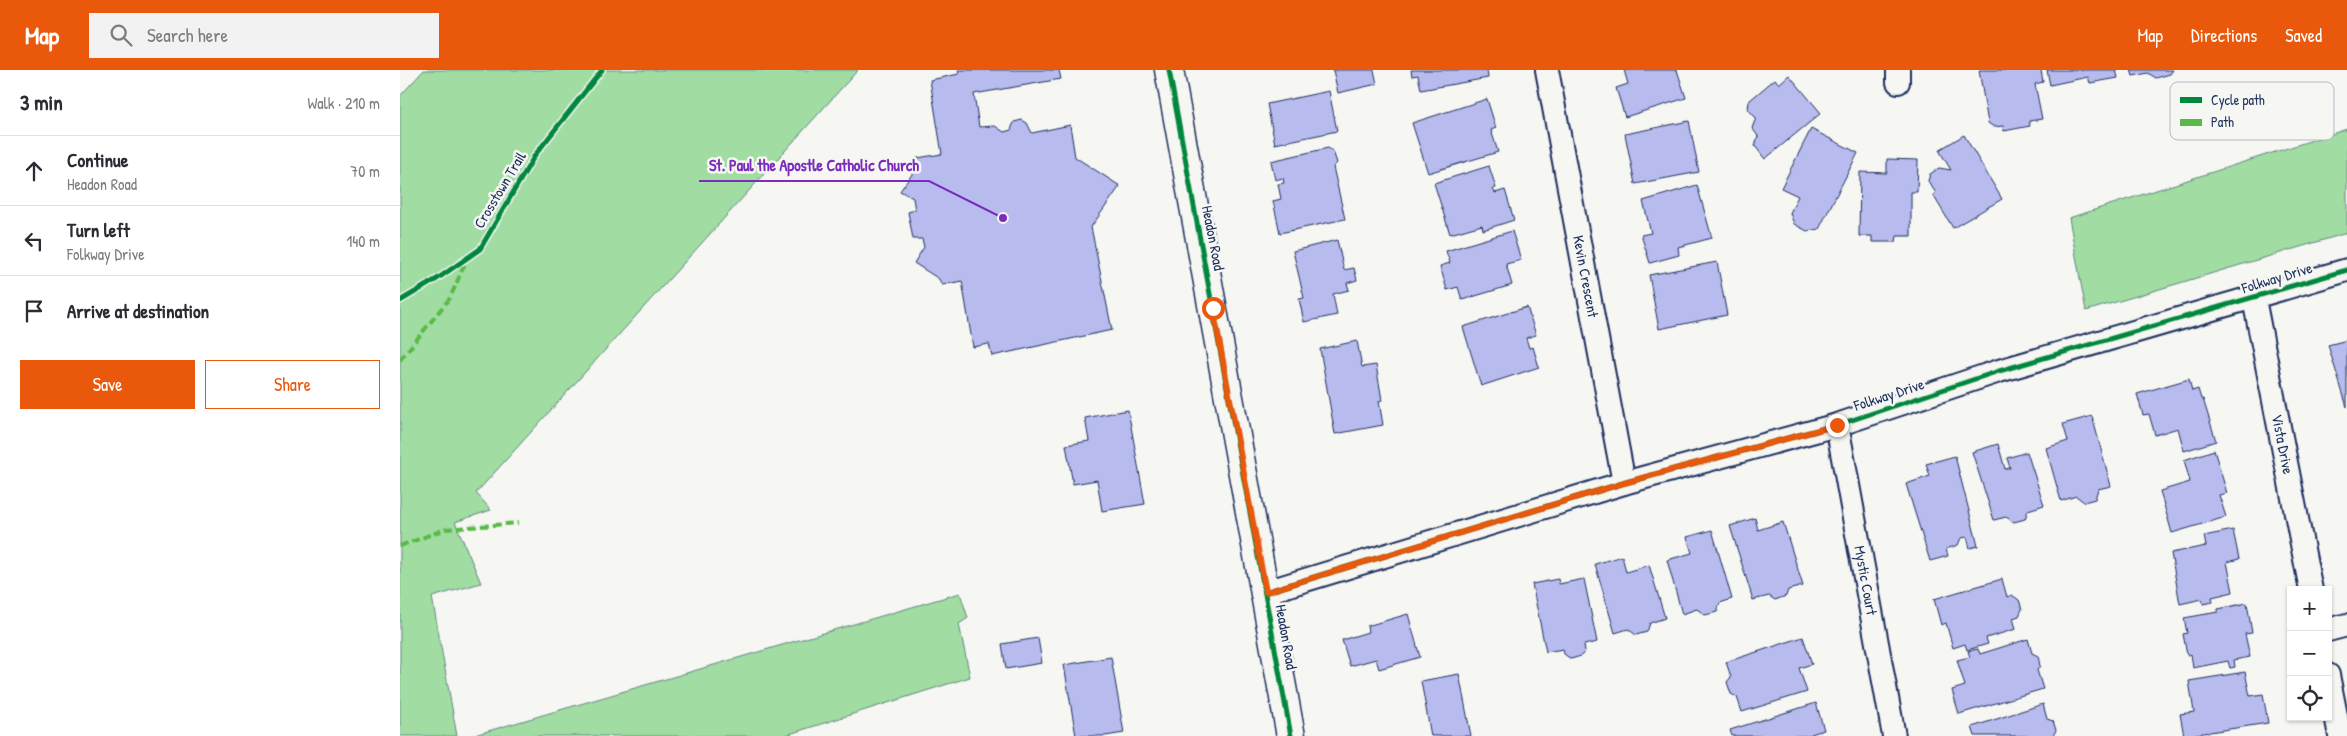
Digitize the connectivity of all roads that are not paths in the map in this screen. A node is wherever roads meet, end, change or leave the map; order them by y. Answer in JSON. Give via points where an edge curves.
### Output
{"nodes":[{"id":1,"x":1169,"y":70,"type":"edge"},
{"id":2,"x":1547,"y":70,"type":"edge"},
{"id":3,"x":2347,"y":270,"type":"edge"},
{"id":4,"x":2254,"y":299,"type":"junction"},
{"id":5,"x":1837,"y":425,"type":"junction"},
{"id":6,"x":1624,"y":483,"type":"junction"},
{"id":7,"x":2310,"y":586,"type":"edge"},
{"id":8,"x":1266,"y":592,"type":"junction"},
{"id":9,"x":2347,"y":625,"type":"edge"},
{"id":10,"x":2332,"y":629,"type":"edge"},
{"id":11,"x":2328,"y":676,"type":"edge"},
{"id":12,"x":1291,"y":736,"type":"edge"},
{"id":13,"x":1894,"y":736,"type":"edge"},
{"id":14,"x":2340,"y":736,"type":"edge"}],
"edges":[{"from":1,"to":8,"type":"street","name":"Headon Road"},
{"from":2,"to":6,"type":"street","name":"Kevin Crescent"},
{"from":3,"to":4,"type":"street","name":"Folkway Drive"},
{"from":4,"to":5,"type":"street","name":"Folkway Drive","via":[[1999,372]]},
{"from":4,"to":7,"type":"street","name":"Vista Drive"},
{"from":5,"to":6,"type":"street","name":"Folkway Drive"},
{"from":5,"to":13,"type":"street","name":"Mystic Court"},
{"from":6,"to":8,"type":"street","name":"Folkway Drive"},
{"from":8,"to":12,"type":"street","name":"Headon Road"},
{"from":9,"to":10,"type":"street"},
{"from":11,"to":14,"type":"street"}]}
